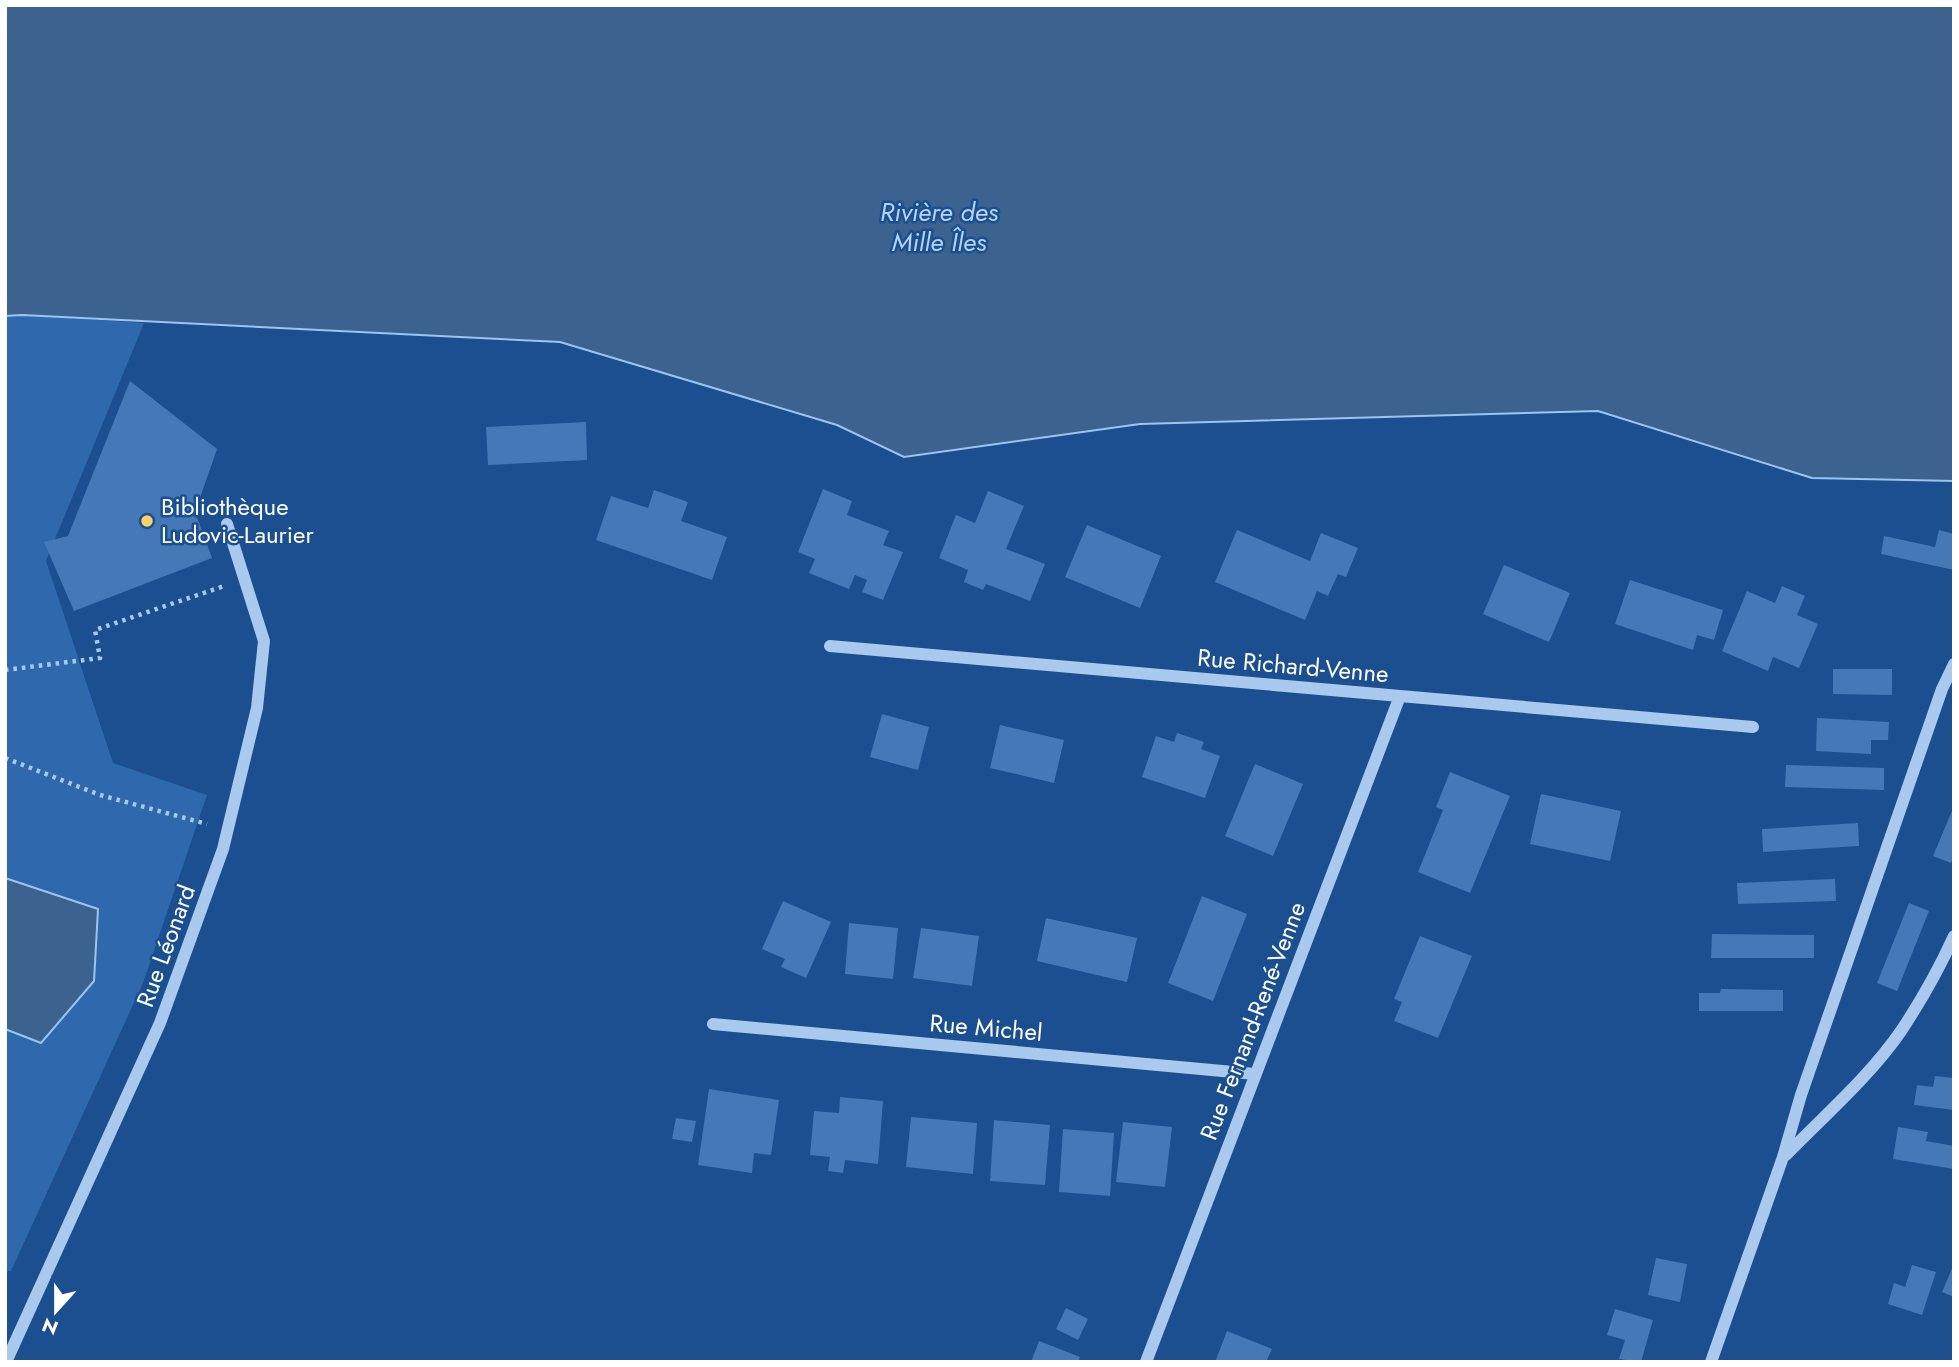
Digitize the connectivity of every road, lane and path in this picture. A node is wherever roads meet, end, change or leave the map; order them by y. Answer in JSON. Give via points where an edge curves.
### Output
{"nodes":[{"id":1,"x":227,"y":524,"type":"dead end"},
{"id":2,"x":245,"y":579,"type":"junction"},
{"id":3,"x":830,"y":646,"type":"dead end"},
{"id":4,"x":1954,"y":664,"type":"edge"},
{"id":5,"x":5,"y":670,"type":"edge"},
{"id":6,"x":1400,"y":696,"type":"junction"},
{"id":7,"x":1753,"y":727,"type":"dead end"},
{"id":8,"x":5,"y":758,"type":"edge"},
{"id":9,"x":228,"y":830,"type":"junction"},
{"id":10,"x":1954,"y":936,"type":"edge"},
{"id":11,"x":713,"y":1024,"type":"dead end"},
{"id":12,"x":1255,"y":1074,"type":"junction"},
{"id":13,"x":1783,"y":1157,"type":"junction"},
{"id":14,"x":6,"y":1362,"type":"edge"},
{"id":15,"x":1146,"y":1362,"type":"edge"},
{"id":16,"x":1711,"y":1362,"type":"edge"}],
"edges":[{"from":1,"to":2,"type":"street","name":"Rue Léonard"},
{"from":2,"to":5,"type":"path","via":[[95,630],[100,658]]},
{"from":2,"to":9,"type":"street","name":"Rue Léonard","via":[[264,641],[257,708]]},
{"from":3,"to":6,"type":"street","name":"Rue Richard-Venne"},
{"from":4,"to":13,"type":"street"},
{"from":6,"to":7,"type":"street","name":"Rue Richard-Venne"},
{"from":6,"to":12,"type":"street","name":"Rue Fernand-René-Venne"},
{"from":8,"to":9,"type":"path","via":[[100,795]]},
{"from":9,"to":14,"type":"street","name":"Rue Léonard","via":[[160,1023]]},
{"from":10,"to":13,"type":"street","via":[[1900,1033]]},
{"from":11,"to":12,"type":"street","name":"Rue Michel"},
{"from":12,"to":15,"type":"street","name":"Rue Fernand-René-Venne"},
{"from":13,"to":16,"type":"street"}]}
